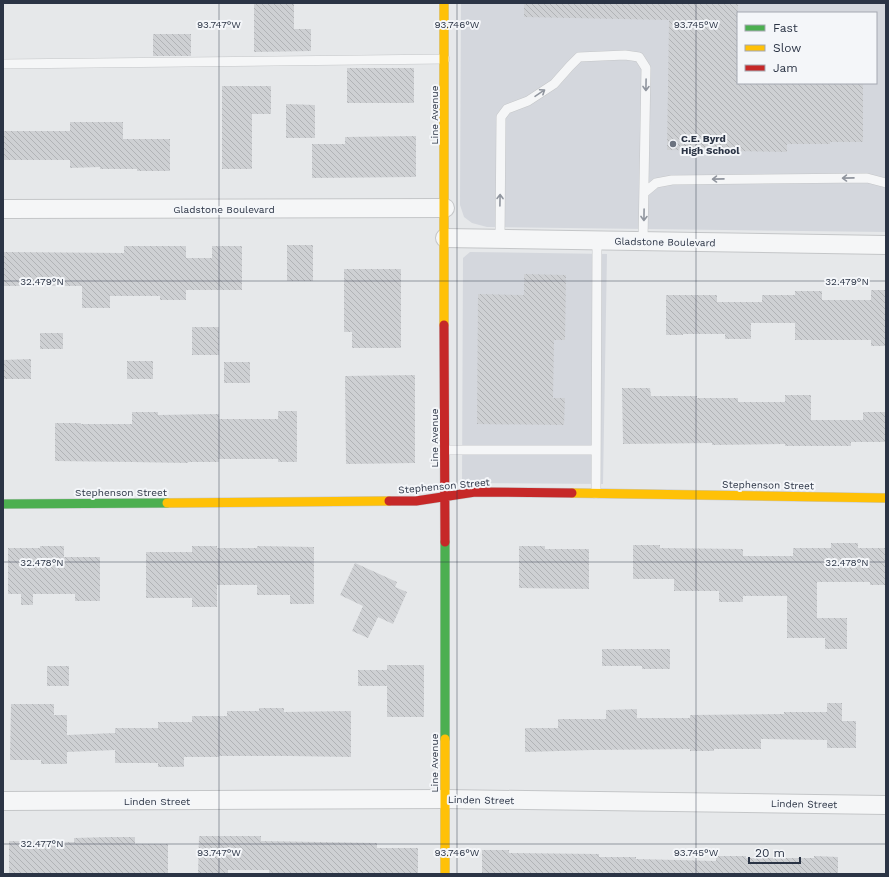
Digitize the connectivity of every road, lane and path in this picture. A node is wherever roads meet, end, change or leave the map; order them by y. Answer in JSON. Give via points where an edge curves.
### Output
{"nodes":[{"id":1,"x":444,"y":3,"type":"edge"},
{"id":2,"x":444,"y":59,"type":"junction"},
{"id":3,"x":3,"y":64,"type":"edge"},
{"id":4,"x":886,"y":183,"type":"edge"},
{"id":5,"x":644,"y":193,"type":"junction"},
{"id":6,"x":445,"y":208,"type":"junction"},
{"id":7,"x":3,"y":209,"type":"edge"},
{"id":8,"x":445,"y":238,"type":"junction"},
{"id":9,"x":500,"y":239,"type":"junction"},
{"id":10,"x":597,"y":241,"type":"junction"},
{"id":11,"x":643,"y":242,"type":"junction"},
{"id":12,"x":886,"y":245,"type":"edge"},
{"id":13,"x":445,"y":450,"type":"junction"},
{"id":14,"x":596,"y":450,"type":"junction"},
{"id":15,"x":596,"y":494,"type":"junction"},
{"id":16,"x":444,"y":497,"type":"junction"},
{"id":17,"x":886,"y":498,"type":"edge"},
{"id":18,"x":3,"y":504,"type":"edge"},
{"id":19,"x":446,"y":799,"type":"junction"},
{"id":20,"x":3,"y":801,"type":"edge"},
{"id":21,"x":886,"y":805,"type":"edge"},
{"id":22,"x":445,"y":874,"type":"edge"}],
"edges":[{"from":1,"to":2,"type":"street","name":"Line Avenue"},
{"from":2,"to":3,"type":"lane"},
{"from":2,"to":6,"type":"street","name":"Line Avenue"},
{"from":4,"to":5,"type":"lane","one_way":true,"via":[[867,178],[672,180],[656,183]]},
{"from":9,"to":5,"type":"lane","one_way":true,"via":[[501,117],[507,109],[528,101],[554,84],[580,57],[639,57],[646,68]]},
{"from":5,"to":11,"type":"lane","one_way":true},
{"from":6,"to":7,"type":"street","name":"Gladstone Boulevard"},
{"from":6,"to":8,"type":"street","name":"Line Avenue"},
{"from":8,"to":9,"type":"street","name":"Gladstone Boulevard"},
{"from":8,"to":13,"type":"street","name":"Line Avenue"},
{"from":9,"to":10,"type":"street","name":"Gladstone Boulevard"},
{"from":10,"to":11,"type":"street","name":"Gladstone Boulevard"},
{"from":10,"to":14,"type":"lane"},
{"from":11,"to":12,"type":"street","name":"Gladstone Boulevard"},
{"from":13,"to":14,"type":"lane"},
{"from":13,"to":16,"type":"street","name":"Line Avenue"},
{"from":14,"to":15,"type":"lane"},
{"from":15,"to":16,"type":"street","name":"Stephenson Street","via":[[475,492]]},
{"from":15,"to":17,"type":"street","name":"Stephenson Street"},
{"from":16,"to":18,"type":"street","name":"Stephenson Street","via":[[416,501]]},
{"from":16,"to":19,"type":"street","name":"Line Avenue"},
{"from":19,"to":20,"type":"street","name":"Linden Street"},
{"from":19,"to":21,"type":"street","name":"Linden Street"},
{"from":19,"to":22,"type":"street","name":"Line Avenue"}]}
